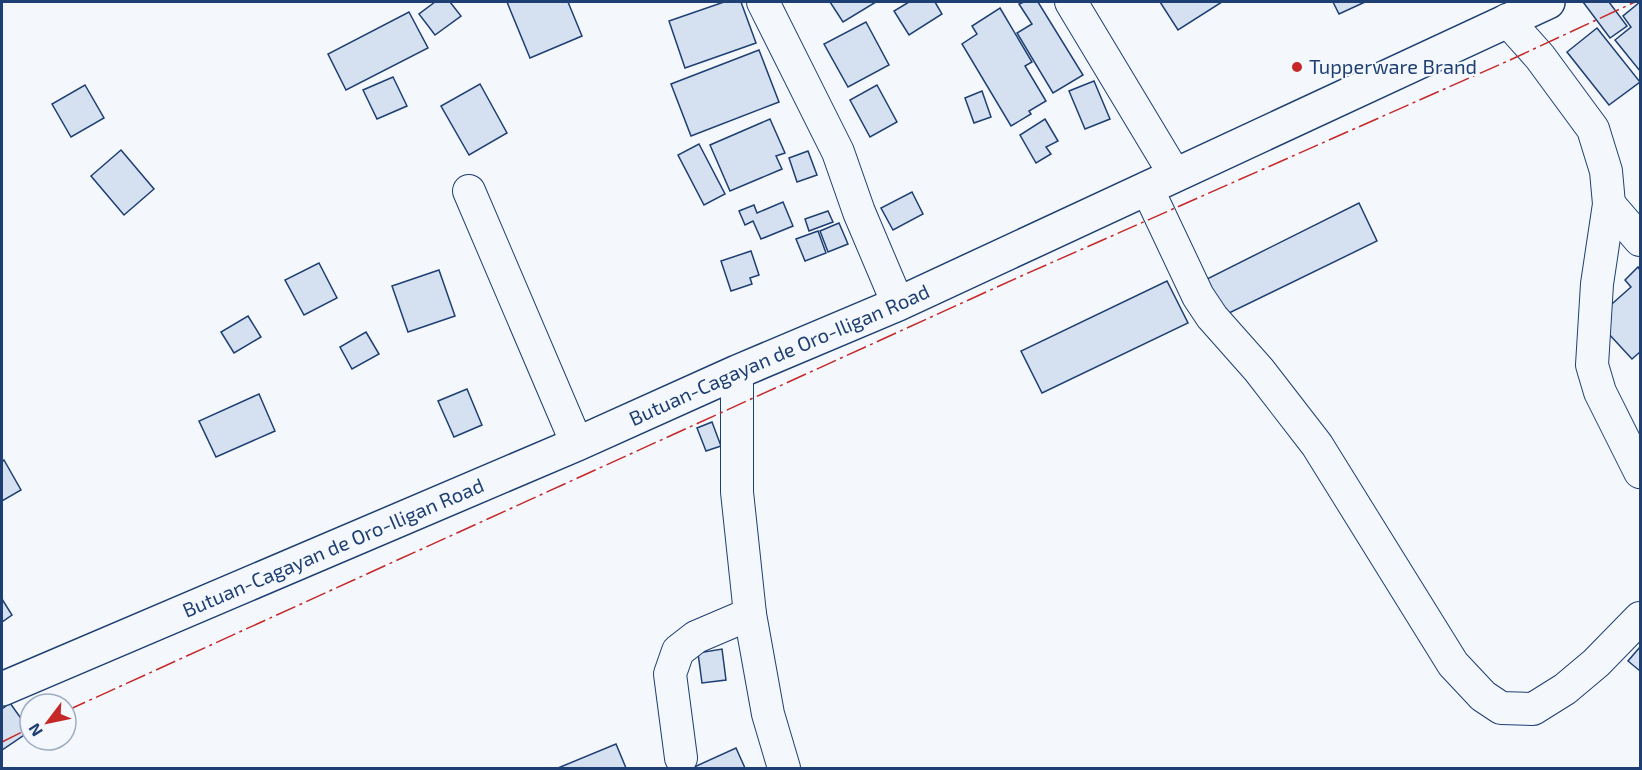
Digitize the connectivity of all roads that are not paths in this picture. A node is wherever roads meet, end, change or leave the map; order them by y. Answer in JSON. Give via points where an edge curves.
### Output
{"nodes":[{"id":1,"x":763,"y":2,"type":"edge"},
{"id":2,"x":1071,"y":2,"type":"edge"},
{"id":3,"x":1548,"y":2,"type":"edge"},
{"id":4,"x":1507,"y":20,"type":"junction"},
{"id":5,"x":1161,"y":182,"type":"junction"},
{"id":6,"x":469,"y":191,"type":"dead end"},
{"id":7,"x":1609,"y":204,"type":"junction"},
{"id":8,"x":1641,"y":240,"type":"edge"},
{"id":9,"x":898,"y":304,"type":"junction"},
{"id":10,"x":737,"y":372,"type":"junction"},
{"id":11,"x":577,"y":444,"type":"junction"},
{"id":12,"x":1641,"y":472,"type":"edge"},
{"id":13,"x":750,"y":614,"type":"junction"},
{"id":14,"x":1641,"y":618,"type":"edge"},
{"id":15,"x":2,"y":689,"type":"edge"},
{"id":16,"x":681,"y":758,"type":"dead end"},
{"id":17,"x":784,"y":768,"type":"edge"}],
"edges":[{"from":1,"to":9,"type":"street","via":[[838,152]]},
{"from":2,"to":5,"type":"street"},
{"from":3,"to":4,"type":"highway","name":"Butuan-Cagayan de Oro-Iligan Road"},
{"from":4,"to":5,"type":"highway","name":"Butuan-Cagayan de Oro-Iligan Road"},
{"from":4,"to":7,"type":"street","via":[[1593,129],[1606,171]]},
{"from":5,"to":9,"type":"highway","name":"Butuan-Cagayan de Oro-Iligan Road"},
{"from":5,"to":14,"type":"street","via":[[1198,296],[1317,445],[1453,664],[1483,696],[1501,708],[1533,709],[1596,663]]},
{"from":6,"to":11,"type":"street"},
{"from":7,"to":8,"type":"street"},
{"from":7,"to":12,"type":"street","via":[[1597,284],[1592,366],[1600,392]]},
{"from":9,"to":10,"type":"highway","name":"Butuan-Cagayan de Oro-Iligan Road"},
{"from":10,"to":11,"type":"highway","name":"Butuan-Cagayan de Oro-Iligan Road"},
{"from":10,"to":13,"type":"street","via":[[736,492]]},
{"from":11,"to":15,"type":"highway","name":"Butuan-Cagayan de Oro-Iligan Road"},
{"from":13,"to":16,"type":"street","via":[[696,637],[678,651],[670,674]]},
{"from":13,"to":17,"type":"street","via":[[768,714]]}]}
